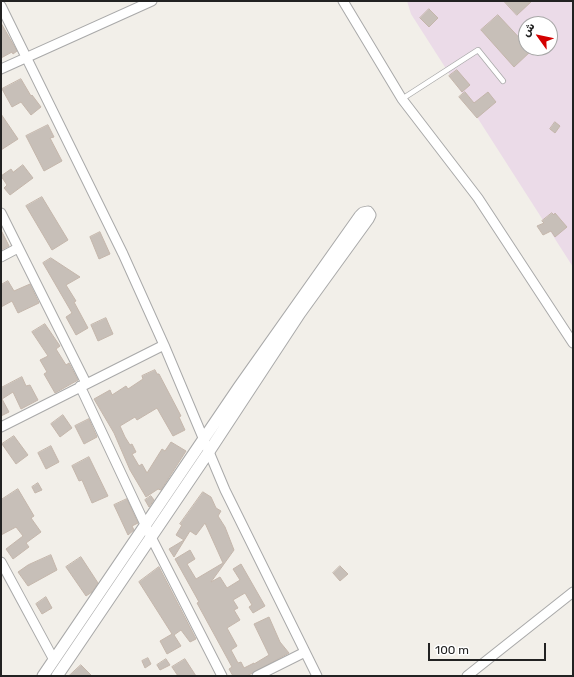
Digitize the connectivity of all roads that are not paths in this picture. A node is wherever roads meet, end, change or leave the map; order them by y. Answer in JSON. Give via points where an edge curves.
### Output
{"nodes":[{"id":1,"x":152,"y":1,"type":"edge"},
{"id":2,"x":343,"y":1,"type":"edge"},
{"id":3,"x":1,"y":6,"type":"edge"},
{"id":4,"x":25,"y":58,"type":"junction"},
{"id":5,"x":1,"y":69,"type":"edge"},
{"id":6,"x":503,"y":81,"type":"dead end"},
{"id":7,"x":402,"y":99,"type":"junction"},
{"id":8,"x":1,"y":213,"type":"edge"},
{"id":9,"x":18,"y":248,"type":"junction"},
{"id":10,"x":1,"y":257,"type":"edge"},
{"id":11,"x":573,"y":343,"type":"edge"},
{"id":12,"x":164,"y":345,"type":"junction"},
{"id":13,"x":83,"y":385,"type":"junction"},
{"id":14,"x":1,"y":427,"type":"edge"},
{"id":15,"x":204,"y":440,"type":"junction"},
{"id":16,"x":208,"y":453,"type":"junction"},
{"id":17,"x":146,"y":526,"type":"junction"},
{"id":18,"x":151,"y":537,"type":"junction"},
{"id":19,"x":1,"y":562,"type":"edge"},
{"id":20,"x":573,"y":592,"type":"edge"},
{"id":21,"x":305,"y":652,"type":"junction"},
{"id":22,"x":54,"y":660,"type":"junction"},
{"id":23,"x":43,"y":676,"type":"edge"},
{"id":24,"x":57,"y":676,"type":"edge"},
{"id":25,"x":222,"y":676,"type":"edge"},
{"id":26,"x":257,"y":676,"type":"edge"},
{"id":27,"x":317,"y":676,"type":"edge"},
{"id":28,"x":467,"y":676,"type":"edge"}],
"edges":[{"from":1,"to":4,"type":"street"},
{"from":2,"to":7,"type":"street"},
{"from":3,"to":4,"type":"street"},
{"from":4,"to":5,"type":"street"},
{"from":4,"to":12,"type":"street","via":[[123,254]]},
{"from":6,"to":7,"type":"lane","via":[[478,50]]},
{"from":7,"to":11,"type":"street","via":[[478,198]]},
{"from":8,"to":9,"type":"street"},
{"from":9,"to":10,"type":"street"},
{"from":9,"to":13,"type":"street"},
{"from":12,"to":13,"type":"street"},
{"from":12,"to":15,"type":"street"},
{"from":13,"to":14,"type":"street"},
{"from":13,"to":17,"type":"street"},
{"from":15,"to":16,"type":"street"},
{"from":15,"to":16,"type":"street","via":[[360,216],[368,212],[368,219],[295,320]]},
{"from":15,"to":17,"type":"street"},
{"from":16,"to":18,"type":"street"},
{"from":16,"to":21,"type":"street"},
{"from":17,"to":18,"type":"street"},
{"from":17,"to":22,"type":"street"},
{"from":18,"to":24,"type":"street"},
{"from":18,"to":25,"type":"street"},
{"from":19,"to":22,"type":"street"},
{"from":20,"to":28,"type":"street"},
{"from":21,"to":26,"type":"street"},
{"from":21,"to":27,"type":"street"},
{"from":22,"to":23,"type":"street"}]}
